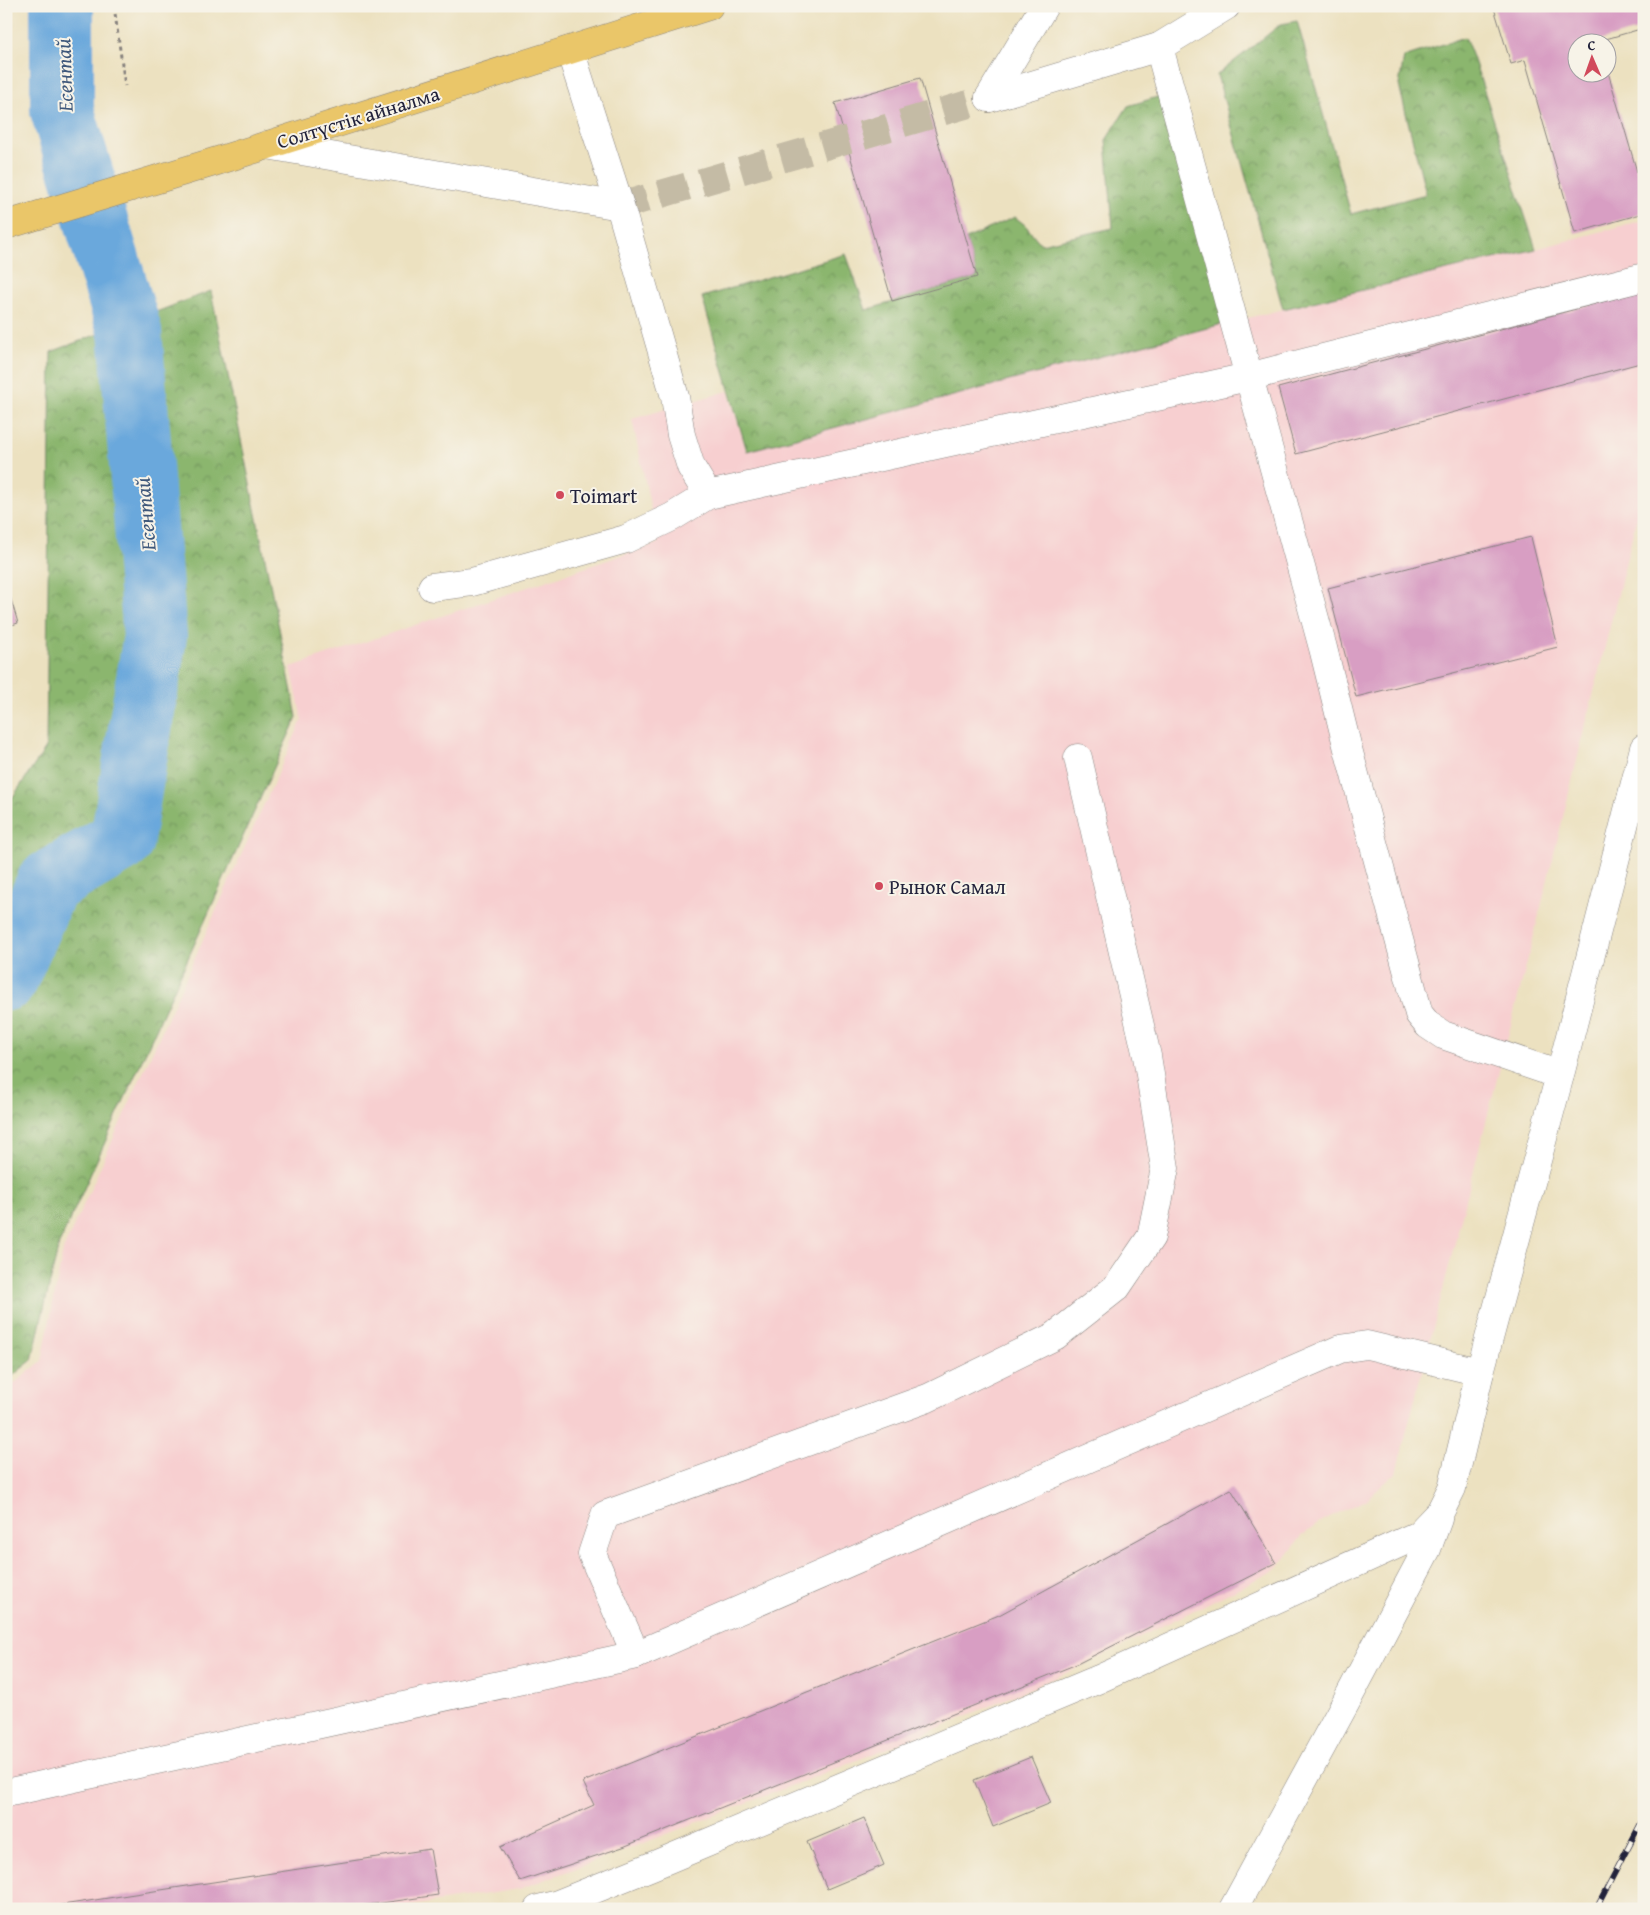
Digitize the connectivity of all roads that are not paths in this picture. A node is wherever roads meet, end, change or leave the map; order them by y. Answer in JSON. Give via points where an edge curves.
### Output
{"nodes":[{"id":1,"x":709,"y":6,"type":"edge"},
{"id":2,"x":1044,"y":6,"type":"edge"},
{"id":3,"x":1226,"y":6,"type":"edge"},
{"id":4,"x":1160,"y":47,"type":"junction"},
{"id":5,"x":570,"y":50,"type":"junction"},
{"id":6,"x":267,"y":145,"type":"junction"},
{"id":7,"x":620,"y":206,"type":"junction"},
{"id":8,"x":14,"y":223,"type":"edge"},
{"id":9,"x":1644,"y":277,"type":"edge"},
{"id":10,"x":1248,"y":377,"type":"junction"},
{"id":11,"x":708,"y":495,"type":"junction"},
{"id":12,"x":432,"y":588,"type":"dead end"},
{"id":13,"x":1644,"y":748,"type":"edge"},
{"id":14,"x":1078,"y":758,"type":"dead end"},
{"id":15,"x":1560,"y":1075,"type":"junction"},
{"id":16,"x":1480,"y":1372,"type":"junction"},
{"id":17,"x":1440,"y":1512,"type":"junction"},
{"id":18,"x":636,"y":1655,"type":"junction"},
{"id":19,"x":6,"y":1793,"type":"edge"},
{"id":20,"x":538,"y":1909,"type":"edge"},
{"id":21,"x":1233,"y":1909,"type":"edge"}],
"edges":[{"from":1,"to":5,"type":"main road","name":"Солтүстік айналма"},
{"from":2,"to":4,"type":"street","via":[[989,98]]},
{"from":3,"to":4,"type":"street"},
{"from":4,"to":10,"type":"street"},
{"from":5,"to":6,"type":"main road","name":"Солтүстік айналма"},
{"from":5,"to":7,"type":"street"},
{"from":6,"to":7,"type":"street"},
{"from":6,"to":8,"type":"main road","name":"Солтүстік айналма"},
{"from":7,"to":11,"type":"street","via":[[675,398],[688,459]]},
{"from":9,"to":10,"type":"street"},
{"from":10,"to":11,"type":"street"},
{"from":10,"to":15,"type":"street","via":[[1419,1014],[1443,1035]]},
{"from":11,"to":12,"type":"street","via":[[672,517],[626,538],[472,582]]},
{"from":13,"to":15,"type":"street"},
{"from":14,"to":18,"type":"street","via":[[1147,1056],[1165,1168],[1151,1236],[1117,1287],[1055,1336],[928,1398],[605,1515],[592,1554]]},
{"from":15,"to":16,"type":"street"},
{"from":16,"to":17,"type":"street","via":[[1452,1488]]},
{"from":16,"to":18,"type":"street","via":[[1367,1345],[1340,1349]]},
{"from":17,"to":20,"type":"street","via":[[1418,1535],[1099,1679],[652,1866]]},
{"from":17,"to":21,"type":"street","via":[[1427,1549]]},
{"from":18,"to":19,"type":"street"}]}
